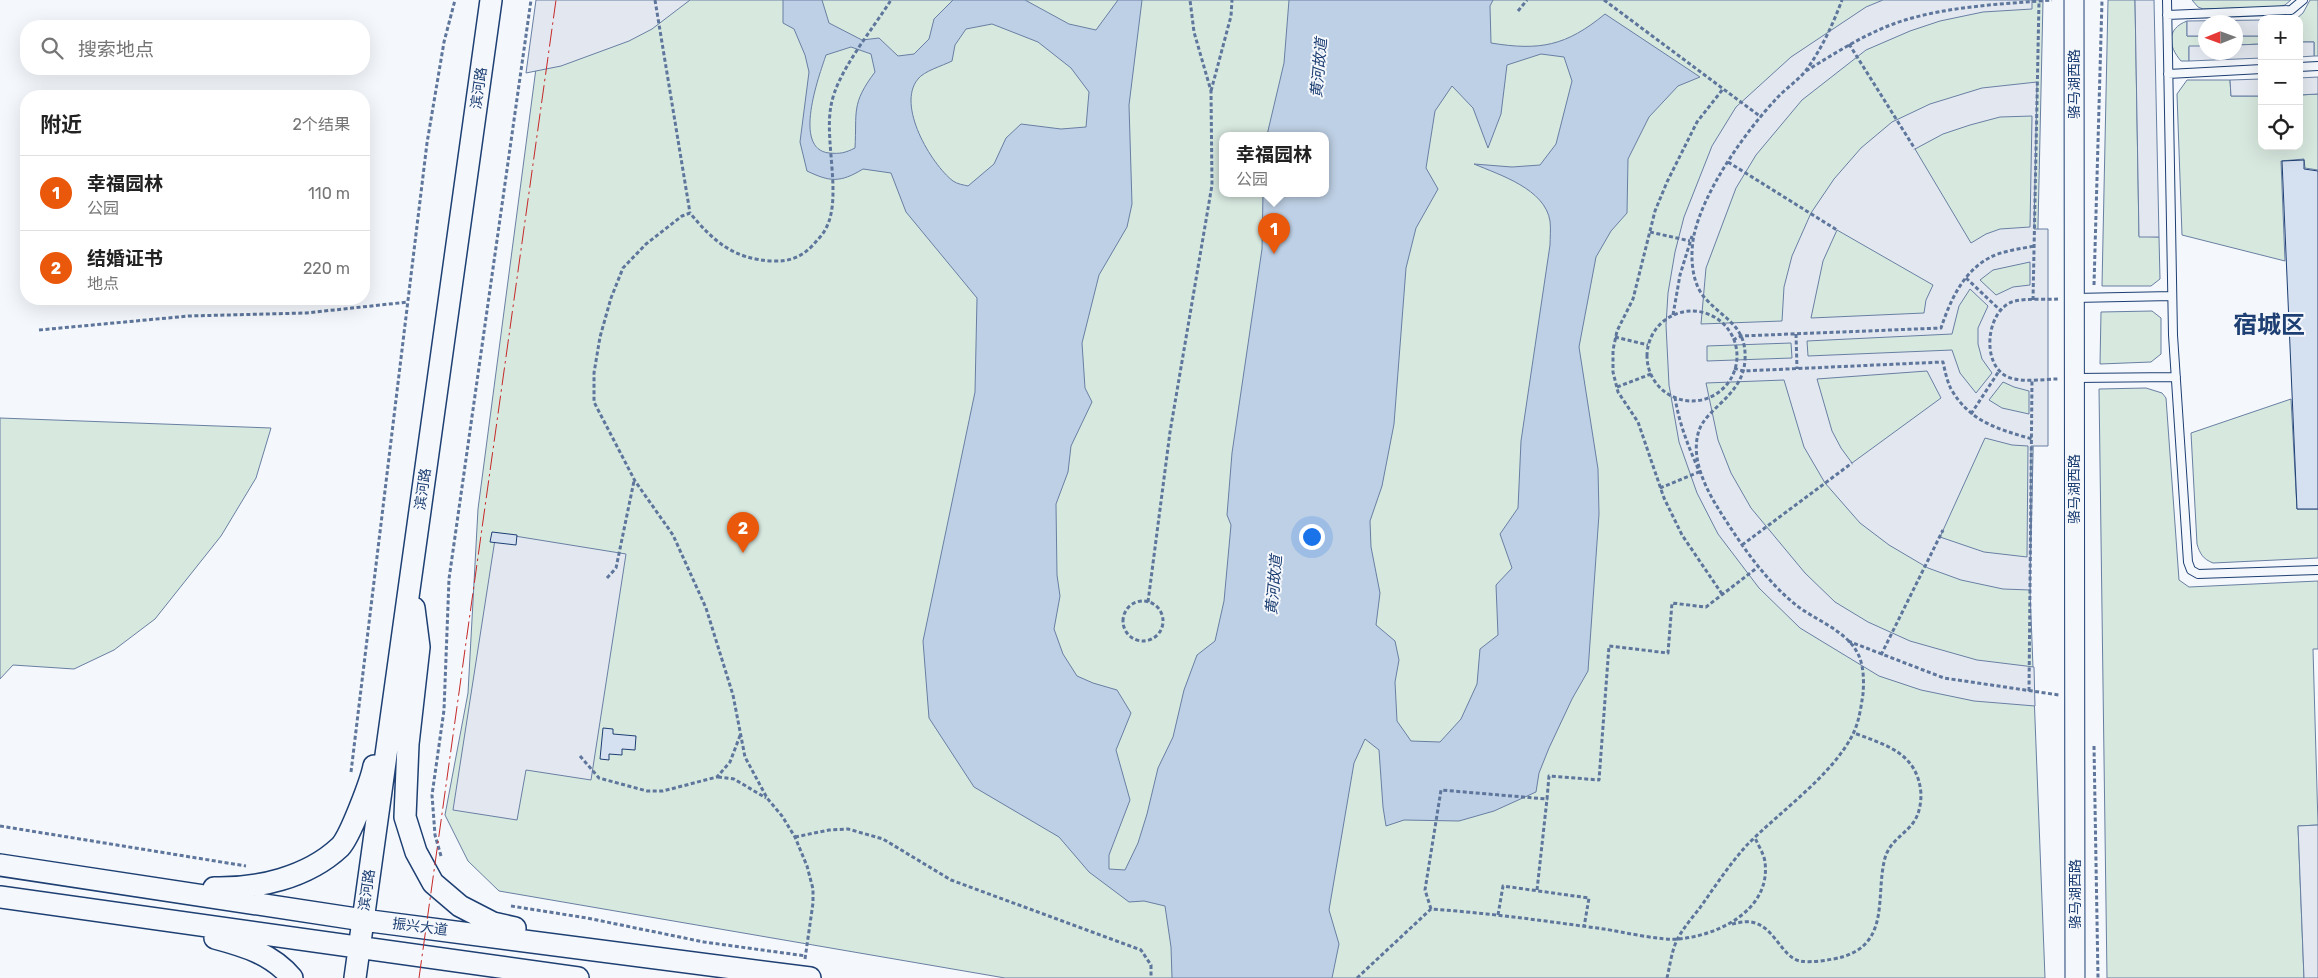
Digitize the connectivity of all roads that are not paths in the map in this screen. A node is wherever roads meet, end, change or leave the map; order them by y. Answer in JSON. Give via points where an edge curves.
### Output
{"nodes":[{"id":1,"x":491,"y":0,"type":"edge"},
{"id":2,"x":2074,"y":0,"type":"edge"},
{"id":3,"x":2167,"y":0,"type":"edge"},
{"id":4,"x":2303,"y":0,"type":"edge"},
{"id":5,"x":2167,"y":15,"type":"junction"},
{"id":6,"x":2318,"y":66,"type":"edge"},
{"id":7,"x":2303,"y":67,"type":"edge"},
{"id":8,"x":2258,"y":69,"type":"edge"},
{"id":9,"x":2168,"y":74,"type":"junction"},
{"id":10,"x":2172,"y":296,"type":"junction"},
{"id":11,"x":2074,"y":298,"type":"junction"},
{"id":12,"x":2176,"y":377,"type":"junction"},
{"id":13,"x":2074,"y":378,"type":"junction"},
{"id":14,"x":2318,"y":570,"type":"edge"},
{"id":15,"x":410,"y":579,"type":"junction"},
{"id":16,"x":0,"y":865,"type":"edge"},
{"id":17,"x":128,"y":885,"type":"junction"},
{"id":18,"x":0,"y":896,"type":"edge"},
{"id":19,"x":123,"y":914,"type":"junction"},
{"id":20,"x":363,"y":920,"type":"junction"},
{"id":21,"x":360,"y":947,"type":"junction"},
{"id":22,"x":657,"y":958,"type":"junction"},
{"id":23,"x":292,"y":978,"type":"edge"},
{"id":24,"x":355,"y":978,"type":"edge"},
{"id":25,"x":578,"y":978,"type":"edge"},
{"id":26,"x":807,"y":978,"type":"edge"},
{"id":27,"x":2075,"y":978,"type":"edge"}],
"edges":[{"from":1,"to":15,"type":"main road","name":"滨河路"},
{"from":2,"to":11,"type":"street","name":"骆马湖西路"},
{"from":3,"to":5,"type":"lane"},
{"from":4,"to":5,"type":"lane","via":[[2291,10]]},
{"from":5,"to":9,"type":"lane"},
{"from":6,"to":7,"type":"lane"},
{"from":8,"to":9,"type":"lane"},
{"from":9,"to":10,"type":"lane"},
{"from":10,"to":11,"type":"lane"},
{"from":10,"to":12,"type":"lane"},
{"from":11,"to":13,"type":"street","name":"骆马湖西路"},
{"from":12,"to":13,"type":"lane"},
{"from":12,"to":14,"type":"lane","via":[[2191,570],[2198,574]]},
{"from":13,"to":27,"type":"street","name":"骆马湖西路"},
{"from":15,"to":17,"type":"main road","via":[[370,784],[341,846],[314,865],[279,881],[233,888]]},
{"from":15,"to":20,"type":"main road","name":"滨河路"},
{"from":15,"to":22,"type":"main road","via":[[419,647],[408,744],[405,817],[416,852],[432,883],[460,906],[493,923]]},
{"from":16,"to":17,"type":"main road","name":"振兴大道"},
{"from":17,"to":20,"type":"main road","name":"振兴大道"},
{"from":18,"to":19,"type":"main road","name":"振兴大道"},
{"from":19,"to":21,"type":"main road","name":"振兴大道"},
{"from":19,"to":23,"type":"main road","via":[[252,948]]},
{"from":20,"to":21,"type":"main road","name":"滨河路"},
{"from":20,"to":22,"type":"main road","name":"振兴大道"},
{"from":21,"to":24,"type":"main road","name":"滨河路"},
{"from":21,"to":25,"type":"main road","name":"振兴大道"},
{"from":22,"to":26,"type":"main road","name":"振兴大道"}]}
